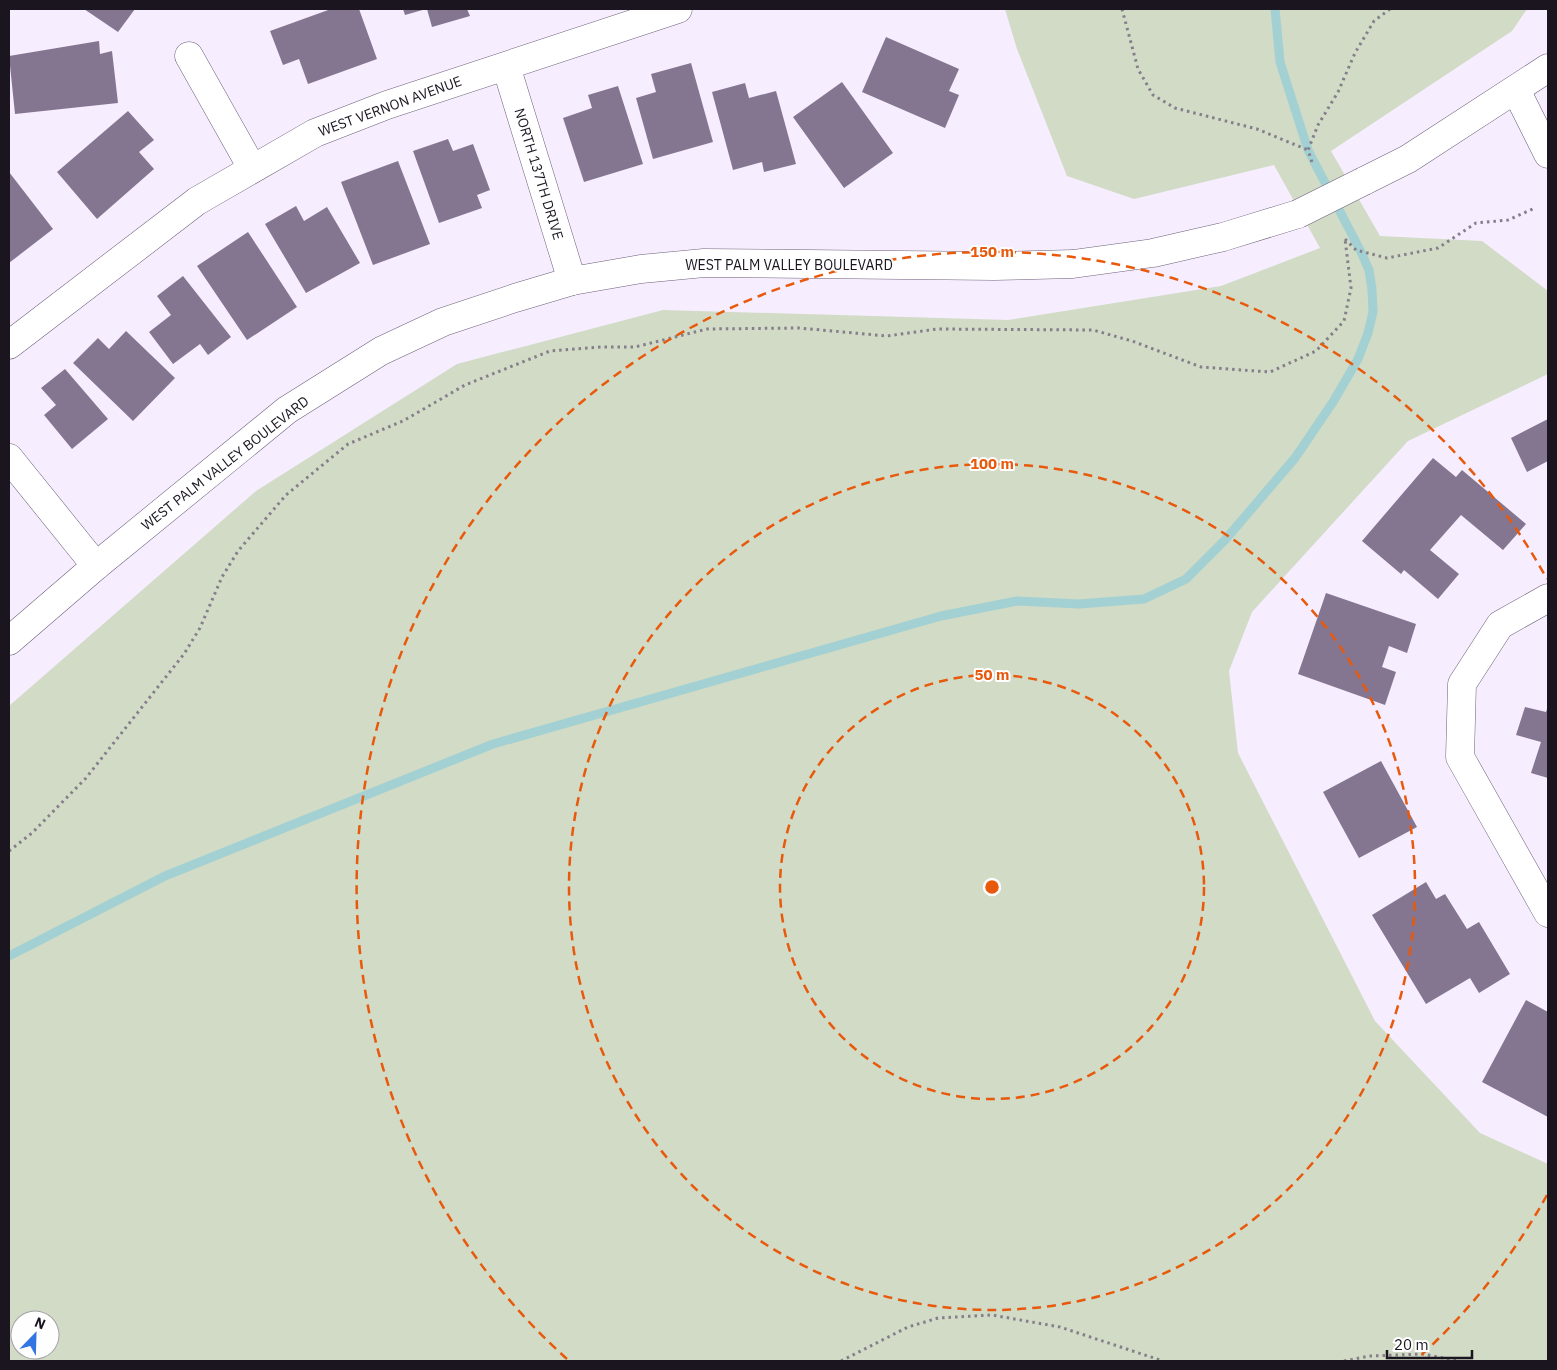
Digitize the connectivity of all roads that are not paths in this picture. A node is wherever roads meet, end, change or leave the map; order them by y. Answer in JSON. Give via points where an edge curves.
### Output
{"nodes":[{"id":1,"x":678,"y":9,"type":"edge"},
{"id":2,"x":189,"y":56,"type":"dead end"},
{"id":3,"x":506,"y":66,"type":"junction"},
{"id":4,"x":1548,"y":68,"type":"edge"},
{"id":5,"x":1516,"y":90,"type":"junction"},
{"id":6,"x":1548,"y":154,"type":"edge"},
{"id":7,"x":252,"y":168,"type":"junction"},
{"id":8,"x":572,"y":281,"type":"junction"},
{"id":9,"x":9,"y":346,"type":"edge"},
{"id":10,"x":9,"y":458,"type":"edge"},
{"id":11,"x":96,"y":566,"type":"junction"},
{"id":12,"x":1548,"y":598,"type":"edge"},
{"id":13,"x":9,"y":641,"type":"edge"},
{"id":14,"x":1548,"y":913,"type":"edge"}],
"edges":[{"from":1,"to":3,"type":"street","name":"WEST VERNON AVENUE"},
{"from":2,"to":7,"type":"street"},
{"from":3,"to":7,"type":"street","name":"WEST VERNON AVENUE","via":[[315,132]]},
{"from":3,"to":8,"type":"street","name":"NORTH 137TH DRIVE"},
{"from":4,"to":5,"type":"street","name":"WEST PALM VALLEY BOULEVARD"},
{"from":5,"to":6,"type":"street"},
{"from":5,"to":8,"type":"street","name":"WEST PALM VALLEY BOULEVARD","bridge":true,"via":[[1408,159],[1298,214],[1223,238],[1153,253],[1073,264],[994,266],[704,263],[641,269]]},
{"from":7,"to":9,"type":"street","name":"WEST VERNON AVENUE","via":[[196,201]]},
{"from":8,"to":11,"type":"street","name":"WEST PALM VALLEY BOULEVARD","via":[[443,322],[380,351],[287,410]]},
{"from":10,"to":11,"type":"street"},
{"from":11,"to":13,"type":"street","name":"WEST PALM VALLEY BOULEVARD"},
{"from":12,"to":14,"type":"street","via":[[1500,625],[1462,684],[1460,757]]}]}
